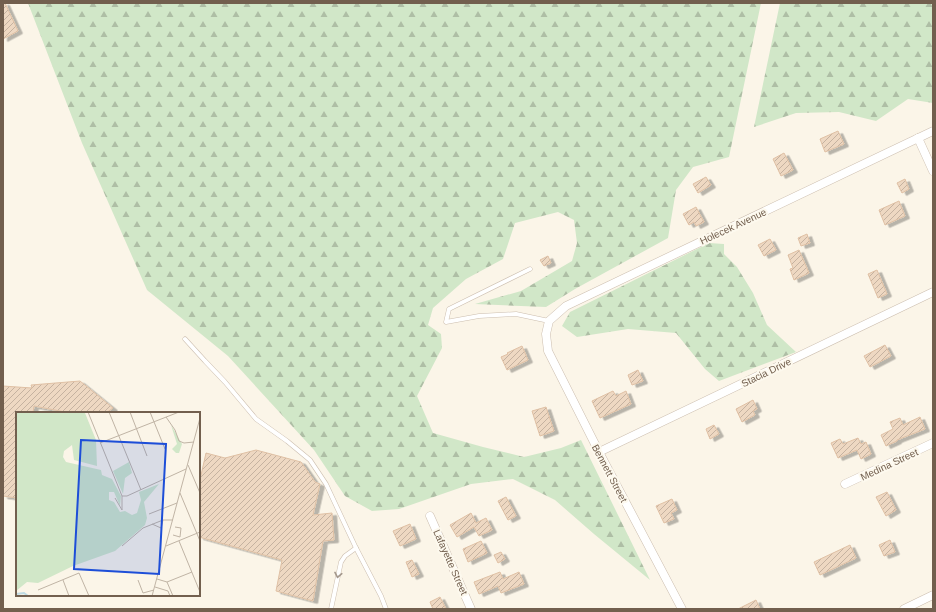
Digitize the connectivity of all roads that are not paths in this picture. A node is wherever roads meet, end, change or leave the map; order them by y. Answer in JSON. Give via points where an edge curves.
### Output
{"nodes":[{"id":1,"x":933,"y":131,"type":"edge"},
{"id":2,"x":918,"y":138,"type":"junction"},
{"id":3,"x":933,"y":171,"type":"edge"},
{"id":4,"x":530,"y":269,"type":"dead end"},
{"id":5,"x":933,"y":292,"type":"edge"},
{"id":6,"x":549,"y":321,"type":"junction"},
{"id":7,"x":186,"y":339,"type":"dead end"},
{"id":8,"x":933,"y":443,"type":"edge"},
{"id":9,"x":599,"y":452,"type":"junction"},
{"id":10,"x":845,"y":484,"type":"dead end"},
{"id":11,"x":430,"y":516,"type":"dead end"},
{"id":12,"x":356,"y":548,"type":"junction"},
{"id":13,"x":933,"y":595,"type":"edge"},
{"id":14,"x":331,"y":609,"type":"edge"},
{"id":15,"x":386,"y":609,"type":"edge"},
{"id":16,"x":471,"y":609,"type":"edge"},
{"id":17,"x":682,"y":609,"type":"edge"},
{"id":18,"x":904,"y":609,"type":"edge"}],
"edges":[{"from":1,"to":2,"type":"street","name":"Holecek Avenue"},
{"from":2,"to":3,"type":"street"},
{"from":2,"to":6,"type":"street","name":"Holecek Avenue","via":[[566,306]]},
{"from":4,"to":6,"type":"lane","via":[[449,309],[446,322],[479,316],[516,314]]},
{"from":5,"to":9,"type":"street","name":"Stacia Drive"},
{"from":6,"to":9,"type":"street","name":"Bennett Street","via":[[546,334],[548,351]]},
{"from":7,"to":12,"type":"lane","via":[[256,419],[310,460],[326,484]]},
{"from":8,"to":10,"type":"street","name":"Medina Street"},
{"from":9,"to":17,"type":"street","name":"Bennett Street"},
{"from":11,"to":16,"type":"street","name":"Lafayette Street"},
{"from":12,"to":14,"type":"lane","one_way":true,"via":[[341,562]]},
{"from":12,"to":15,"type":"lane"},
{"from":13,"to":18,"type":"street"}]}
